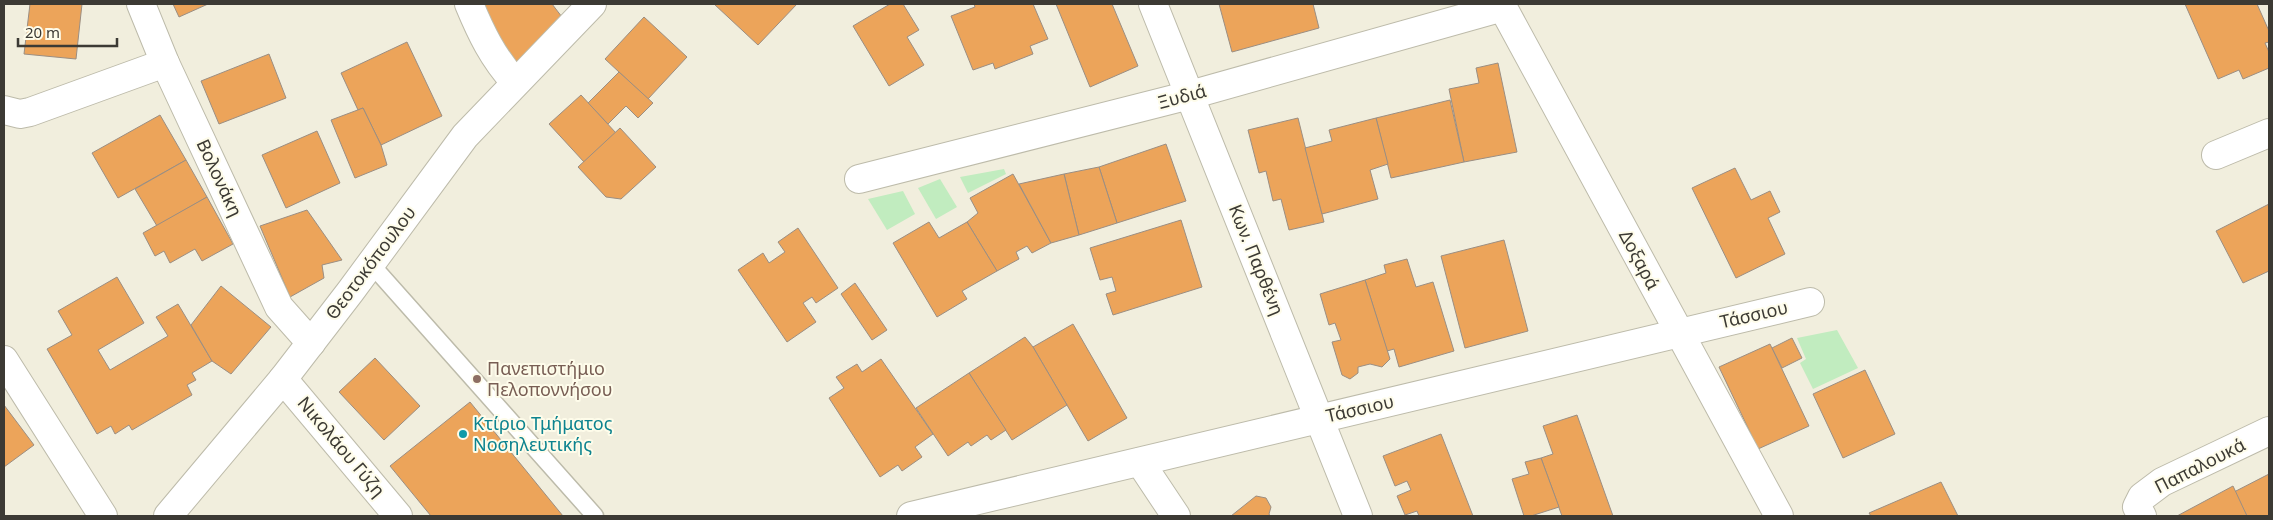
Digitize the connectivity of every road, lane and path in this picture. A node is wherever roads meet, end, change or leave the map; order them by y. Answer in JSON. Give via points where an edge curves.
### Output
{"nodes":[{"id":1,"x":141,"y":4,"type":"edge"},
{"id":2,"x":469,"y":4,"type":"edge"},
{"id":3,"x":592,"y":4,"type":"edge"},
{"id":4,"x":1153,"y":4,"type":"edge"},
{"id":5,"x":1502,"y":5,"type":"edge"},
{"id":6,"x":165,"y":63,"type":"junction"},
{"id":7,"x":515,"y":82,"type":"junction"},
{"id":8,"x":1190,"y":95,"type":"junction"},
{"id":9,"x":4,"y":110,"type":"edge"},
{"id":10,"x":2269,"y":133,"type":"edge"},
{"id":11,"x":2216,"y":155,"type":"dead end"},
{"id":12,"x":859,"y":179,"type":"dead end"},
{"id":13,"x":371,"y":264,"type":"junction"},
{"id":14,"x":1810,"y":302,"type":"dead end"},
{"id":15,"x":1678,"y":333,"type":"junction"},
{"id":16,"x":311,"y":343,"type":"junction"},
{"id":17,"x":4,"y":360,"type":"edge"},
{"id":18,"x":283,"y":378,"type":"junction"},
{"id":19,"x":1320,"y":419,"type":"junction"},
{"id":20,"x":2269,"y":431,"type":"edge"},
{"id":21,"x":1140,"y":462,"type":"junction"},
{"id":22,"x":2139,"y":512,"type":"edge"},
{"id":23,"x":103,"y":516,"type":"edge"},
{"id":24,"x":168,"y":516,"type":"edge"},
{"id":25,"x":398,"y":516,"type":"edge"},
{"id":26,"x":595,"y":516,"type":"edge"},
{"id":27,"x":911,"y":516,"type":"edge"},
{"id":28,"x":1176,"y":516,"type":"edge"},
{"id":29,"x":1358,"y":516,"type":"edge"},
{"id":30,"x":1779,"y":516,"type":"edge"}],
"edges":[{"from":1,"to":6,"type":"street","name":"Βολονάκη"},
{"from":2,"to":7,"type":"street","via":[[486,44]]},
{"from":3,"to":7,"type":"street","name":"Θεοτοκόπουλου"},
{"from":4,"to":8,"type":"street","name":"Κων. Παρθένη"},
{"from":5,"to":8,"type":"street","name":"Ξυδιά"},
{"from":5,"to":15,"type":"street","name":"Δοξαρά"},
{"from":6,"to":9,"type":"street","via":[[30,112],[20,114]]},
{"from":6,"to":16,"type":"street","name":"Βολονάκη","via":[[279,306]]},
{"from":7,"to":13,"type":"street","name":"Θεοτοκόπουλου","via":[[465,136]]},
{"from":8,"to":12,"type":"street","name":"Ξυδιά"},
{"from":8,"to":19,"type":"street","name":"Κων. Παρθένη"},
{"from":10,"to":11,"type":"street"},
{"from":13,"to":16,"type":"street","name":"Θεοτοκόπουλου"},
{"from":13,"to":26,"type":"lane"},
{"from":14,"to":15,"type":"street","name":"Τάσσιου"},
{"from":15,"to":19,"type":"street","name":"Τάσσιου"},
{"from":15,"to":30,"type":"street","name":"Δοξαρά"},
{"from":16,"to":18,"type":"street","name":"Θεοτοκόπουλου"},
{"from":17,"to":23,"type":"street"},
{"from":18,"to":24,"type":"street","name":"Θεοτοκόπουλου"},
{"from":18,"to":25,"type":"street","name":"Νικολάου Γύζη"},
{"from":19,"to":21,"type":"street","name":"Τάσσιου"},
{"from":19,"to":29,"type":"street","name":"Κων. Παρθένη"},
{"from":20,"to":22,"type":"street","name":"Παπαλουκά","via":[[2162,482],[2142,497]]},
{"from":21,"to":27,"type":"street","name":"Τάσσιου"},
{"from":21,"to":28,"type":"street"}]}
